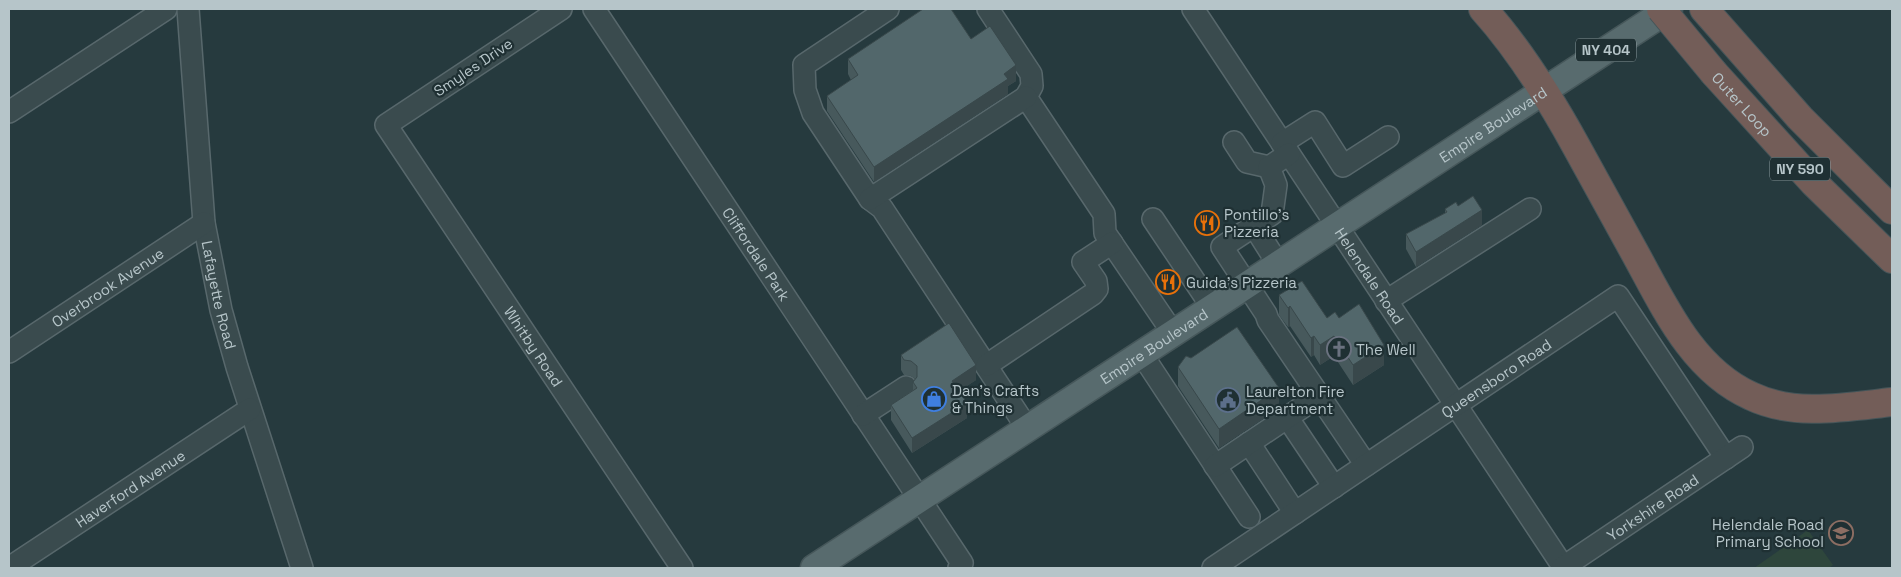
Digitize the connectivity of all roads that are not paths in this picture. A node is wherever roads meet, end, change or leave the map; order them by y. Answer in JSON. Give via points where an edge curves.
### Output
{"nodes":[{"id":1,"x":166,"y":9,"type":"edge"},
{"id":2,"x":188,"y":9,"type":"edge"},
{"id":3,"x":561,"y":9,"type":"edge"},
{"id":4,"x":594,"y":9,"type":"edge"},
{"id":5,"x":888,"y":9,"type":"edge"},
{"id":6,"x":988,"y":9,"type":"edge"},
{"id":7,"x":1193,"y":9,"type":"edge"},
{"id":8,"x":1483,"y":9,"type":"edge"},
{"id":9,"x":1661,"y":9,"type":"edge"},
{"id":10,"x":1669,"y":9,"type":"edge"},
{"id":11,"x":1704,"y":9,"type":"edge"},
{"id":12,"x":1743,"y":55,"type":"junction"},
{"id":13,"x":1543,"y":92,"type":"junction"},
{"id":14,"x":1026,"y":97,"type":"junction"},
{"id":15,"x":9,"y":112,"type":"edge"},
{"id":16,"x":386,"y":125,"type":"joint"},
{"id":17,"x":1388,"y":137,"type":"dead end"},
{"id":18,"x":1234,"y":142,"type":"dead end"},
{"id":19,"x":1285,"y":149,"type":"junction"},
{"id":20,"x":1269,"y":167,"type":"junction"},
{"id":21,"x":1892,"y":192,"type":"edge"},
{"id":22,"x":870,"y":199,"type":"junction"},
{"id":23,"x":1530,"y":208,"type":"dead end"},
{"id":24,"x":1892,"y":210,"type":"edge"},
{"id":25,"x":1153,"y":219,"type":"dead end"},
{"id":26,"x":204,"y":223,"type":"junction"},
{"id":27,"x":1254,"y":226,"type":"junction"},
{"id":28,"x":1336,"y":226,"type":"junction"},
{"id":29,"x":1112,"y":243,"type":"junction"},
{"id":30,"x":1892,"y":260,"type":"edge"},
{"id":31,"x":1278,"y":264,"type":"junction"},
{"id":32,"x":1246,"y":285,"type":"junction"},
{"id":33,"x":1386,"y":301,"type":"junction"},
{"id":34,"x":1212,"y":308,"type":"junction"},
{"id":35,"x":1173,"y":333,"type":"junction"},
{"id":36,"x":9,"y":352,"type":"edge"},
{"id":37,"x":1141,"y":353,"type":"junction"},
{"id":38,"x":987,"y":365,"type":"junction"},
{"id":39,"x":906,"y":387,"type":"dead end"},
{"id":40,"x":1319,"y":396,"type":"junction"},
{"id":41,"x":1892,"y":402,"type":"edge"},
{"id":42,"x":1455,"y":406,"type":"junction"},
{"id":43,"x":250,"y":409,"type":"junction"},
{"id":44,"x":863,"y":415,"type":"junction"},
{"id":45,"x":1287,"y":417,"type":"junction"},
{"id":46,"x":1027,"y":428,"type":"junction"},
{"id":47,"x":1249,"y":443,"type":"junction"},
{"id":48,"x":1734,"y":452,"type":"joint"},
{"id":49,"x":1366,"y":465,"type":"junction"},
{"id":50,"x":1215,"y":466,"type":"junction"},
{"id":51,"x":1334,"y":487,"type":"junction"},
{"id":52,"x":918,"y":499,"type":"junction"},
{"id":53,"x":1294,"y":513,"type":"junction"},
{"id":54,"x":1249,"y":517,"type":"dead end"},
{"id":55,"x":9,"y":568,"type":"edge"},
{"id":56,"x":302,"y":568,"type":"edge"},
{"id":57,"x":682,"y":568,"type":"edge"},
{"id":58,"x":814,"y":568,"type":"edge"},
{"id":59,"x":959,"y":568,"type":"edge"},
{"id":60,"x":1213,"y":568,"type":"edge"},
{"id":61,"x":1563,"y":568,"type":"edge"}],
"edges":[{"from":1,"to":15,"type":"street"},
{"from":2,"to":26,"type":"street","name":"Lafayette Road"},
{"from":3,"to":16,"type":"street","name":"Smyles Drive"},
{"from":4,"to":44,"type":"street","name":"Cliffordale Park"},
{"from":5,"to":22,"type":"street","via":[[804,65],[805,90],[814,113]]},
{"from":6,"to":14,"type":"street","via":[[1031,74],[1032,86]]},
{"from":7,"to":19,"type":"street","name":"Helendale Road"},
{"from":8,"to":13,"type":"highway","via":[[1511,41]]},
{"from":9,"to":30,"type":"highway","name":"Outer Loop","number":"NY 590","bridge":true,"via":[[1801,170]]},
{"from":10,"to":13,"type":"main road","name":"Empire Boulevard","number":"NY 404"},
{"from":11,"to":12,"type":"highway","number":"NY 590"},
{"from":12,"to":21,"type":"highway","via":[[1817,127]]},
{"from":12,"to":24,"type":"highway","number":"NY 590"},
{"from":13,"to":28,"type":"main road","name":"Empire Boulevard"},
{"from":13,"to":41,"type":"highway","via":[[1668,313],[1689,345],[1710,368],[1742,392],[1780,405],[1828,408]]},
{"from":14,"to":22,"type":"street"},
{"from":14,"to":29,"type":"street","via":[[1104,214],[1105,233]]},
{"from":16,"to":57,"type":"street","name":"Whitby Road"},
{"from":17,"to":19,"type":"street","via":[[1343,166],[1315,122]]},
{"from":18,"to":20,"type":"street","via":[[1247,162]]},
{"from":19,"to":20,"type":"street"},
{"from":19,"to":28,"type":"street","name":"Helendale Road"},
{"from":20,"to":27,"type":"street","via":[[1276,185],[1272,214]]},
{"from":22,"to":38,"type":"street","via":[[882,208]]},
{"from":23,"to":33,"type":"street"},
{"from":25,"to":34,"type":"street"},
{"from":26,"to":36,"type":"street","name":"Overbrook Avenue"},
{"from":26,"to":43,"type":"street","name":"Lafayette Road","via":[[221,310]]},
{"from":27,"to":31,"type":"street"},
{"from":27,"to":32,"type":"street","via":[[1222,247]]},
{"from":28,"to":31,"type":"main road","name":"Empire Boulevard"},
{"from":28,"to":33,"type":"street","name":"Helendale Road"},
{"from":29,"to":35,"type":"street"},
{"from":29,"to":38,"type":"street","via":[[1083,262],[1096,281],[1097,288],[1093,294]]},
{"from":31,"to":32,"type":"main road","name":"Empire Boulevard"},
{"from":32,"to":34,"type":"main road","name":"Empire Boulevard"},
{"from":32,"to":40,"type":"street"},
{"from":33,"to":42,"type":"street","name":"Helendale Road"},
{"from":34,"to":35,"type":"main road","name":"Empire Boulevard"},
{"from":35,"to":37,"type":"main road","name":"Empire Boulevard"},
{"from":37,"to":46,"type":"main road","name":"Empire Boulevard"},
{"from":37,"to":50,"type":"street"},
{"from":38,"to":46,"type":"street"},
{"from":39,"to":44,"type":"street"},
{"from":40,"to":45,"type":"street"},
{"from":40,"to":49,"type":"street"},
{"from":42,"to":48,"type":"street","name":"Queensboro Road","via":[[1618,296]]},
{"from":42,"to":49,"type":"street","name":"Queensboro Road"},
{"from":42,"to":61,"type":"street","name":"Helendale Road"},
{"from":43,"to":55,"type":"street","name":"Haverford Avenue"},
{"from":43,"to":56,"type":"street","name":"Lafayette Road"},
{"from":44,"to":52,"type":"street","name":"Cliffordale Park"},
{"from":45,"to":47,"type":"street"},
{"from":45,"to":51,"type":"street"},
{"from":46,"to":52,"type":"main road","name":"Empire Boulevard"},
{"from":47,"to":50,"type":"street"},
{"from":47,"to":53,"type":"street"},
{"from":48,"to":61,"type":"street","name":"Yorkshire Road"},
{"from":49,"to":51,"type":"street","name":"Queensboro Road"},
{"from":50,"to":54,"type":"street"},
{"from":51,"to":53,"type":"street","name":"Queensboro Road"},
{"from":52,"to":58,"type":"main road","name":"Empire Boulevard"},
{"from":52,"to":59,"type":"street","name":"Cliffordale Park","via":[[962,563]]},
{"from":53,"to":60,"type":"street","name":"Queensboro Road"}]}
